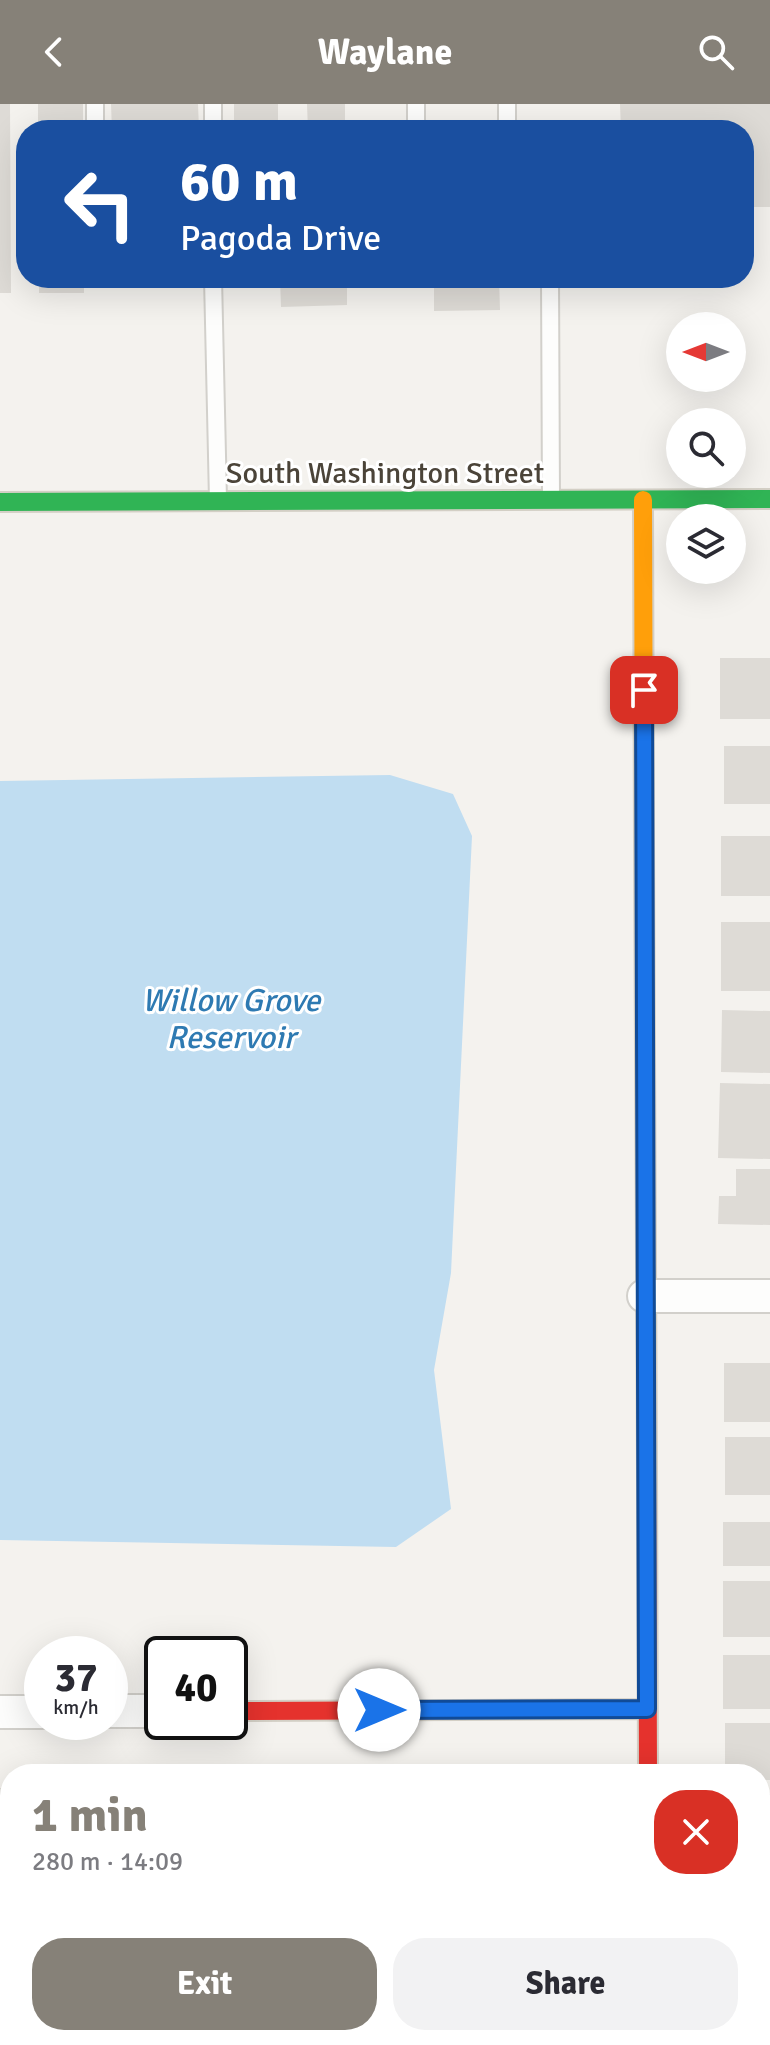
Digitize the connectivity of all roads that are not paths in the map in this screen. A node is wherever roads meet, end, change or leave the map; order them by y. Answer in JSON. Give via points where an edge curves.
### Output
{"nodes":[{"id":1,"x":213,"y":288,"type":"edge"},
{"id":2,"x":550,"y":288,"type":"edge"},
{"id":3,"x":770,"y":499,"type":"edge"},
{"id":4,"x":551,"y":500,"type":"junction"},
{"id":5,"x":643,"y":500,"type":"junction"},
{"id":6,"x":218,"y":501,"type":"junction"},
{"id":7,"x":0,"y":502,"type":"edge"},
{"id":8,"x":644,"y":1296,"type":"junction"},
{"id":9,"x":770,"y":1296,"type":"edge"},
{"id":10,"x":647,"y":1709,"type":"junction"},
{"id":11,"x":248,"y":1711,"type":"edge"},
{"id":12,"x":0,"y":1712,"type":"edge"},
{"id":13,"x":24,"y":1712,"type":"edge"},
{"id":14,"x":648,"y":1764,"type":"edge"}],
"edges":[{"from":1,"to":6,"type":"lane"},
{"from":2,"to":4,"type":"lane"},
{"from":3,"to":5,"type":"street","name":"South Washington Street"},
{"from":4,"to":5,"type":"street","name":"South Washington Street"},
{"from":4,"to":6,"type":"street","name":"South Washington Street"},
{"from":5,"to":8,"type":"street"},
{"from":6,"to":7,"type":"street","name":"South Washington Street"},
{"from":8,"to":9,"type":"street"},
{"from":8,"to":10,"type":"street"},
{"from":10,"to":11,"type":"street"},
{"from":10,"to":14,"type":"street"},
{"from":12,"to":13,"type":"street"}]}
